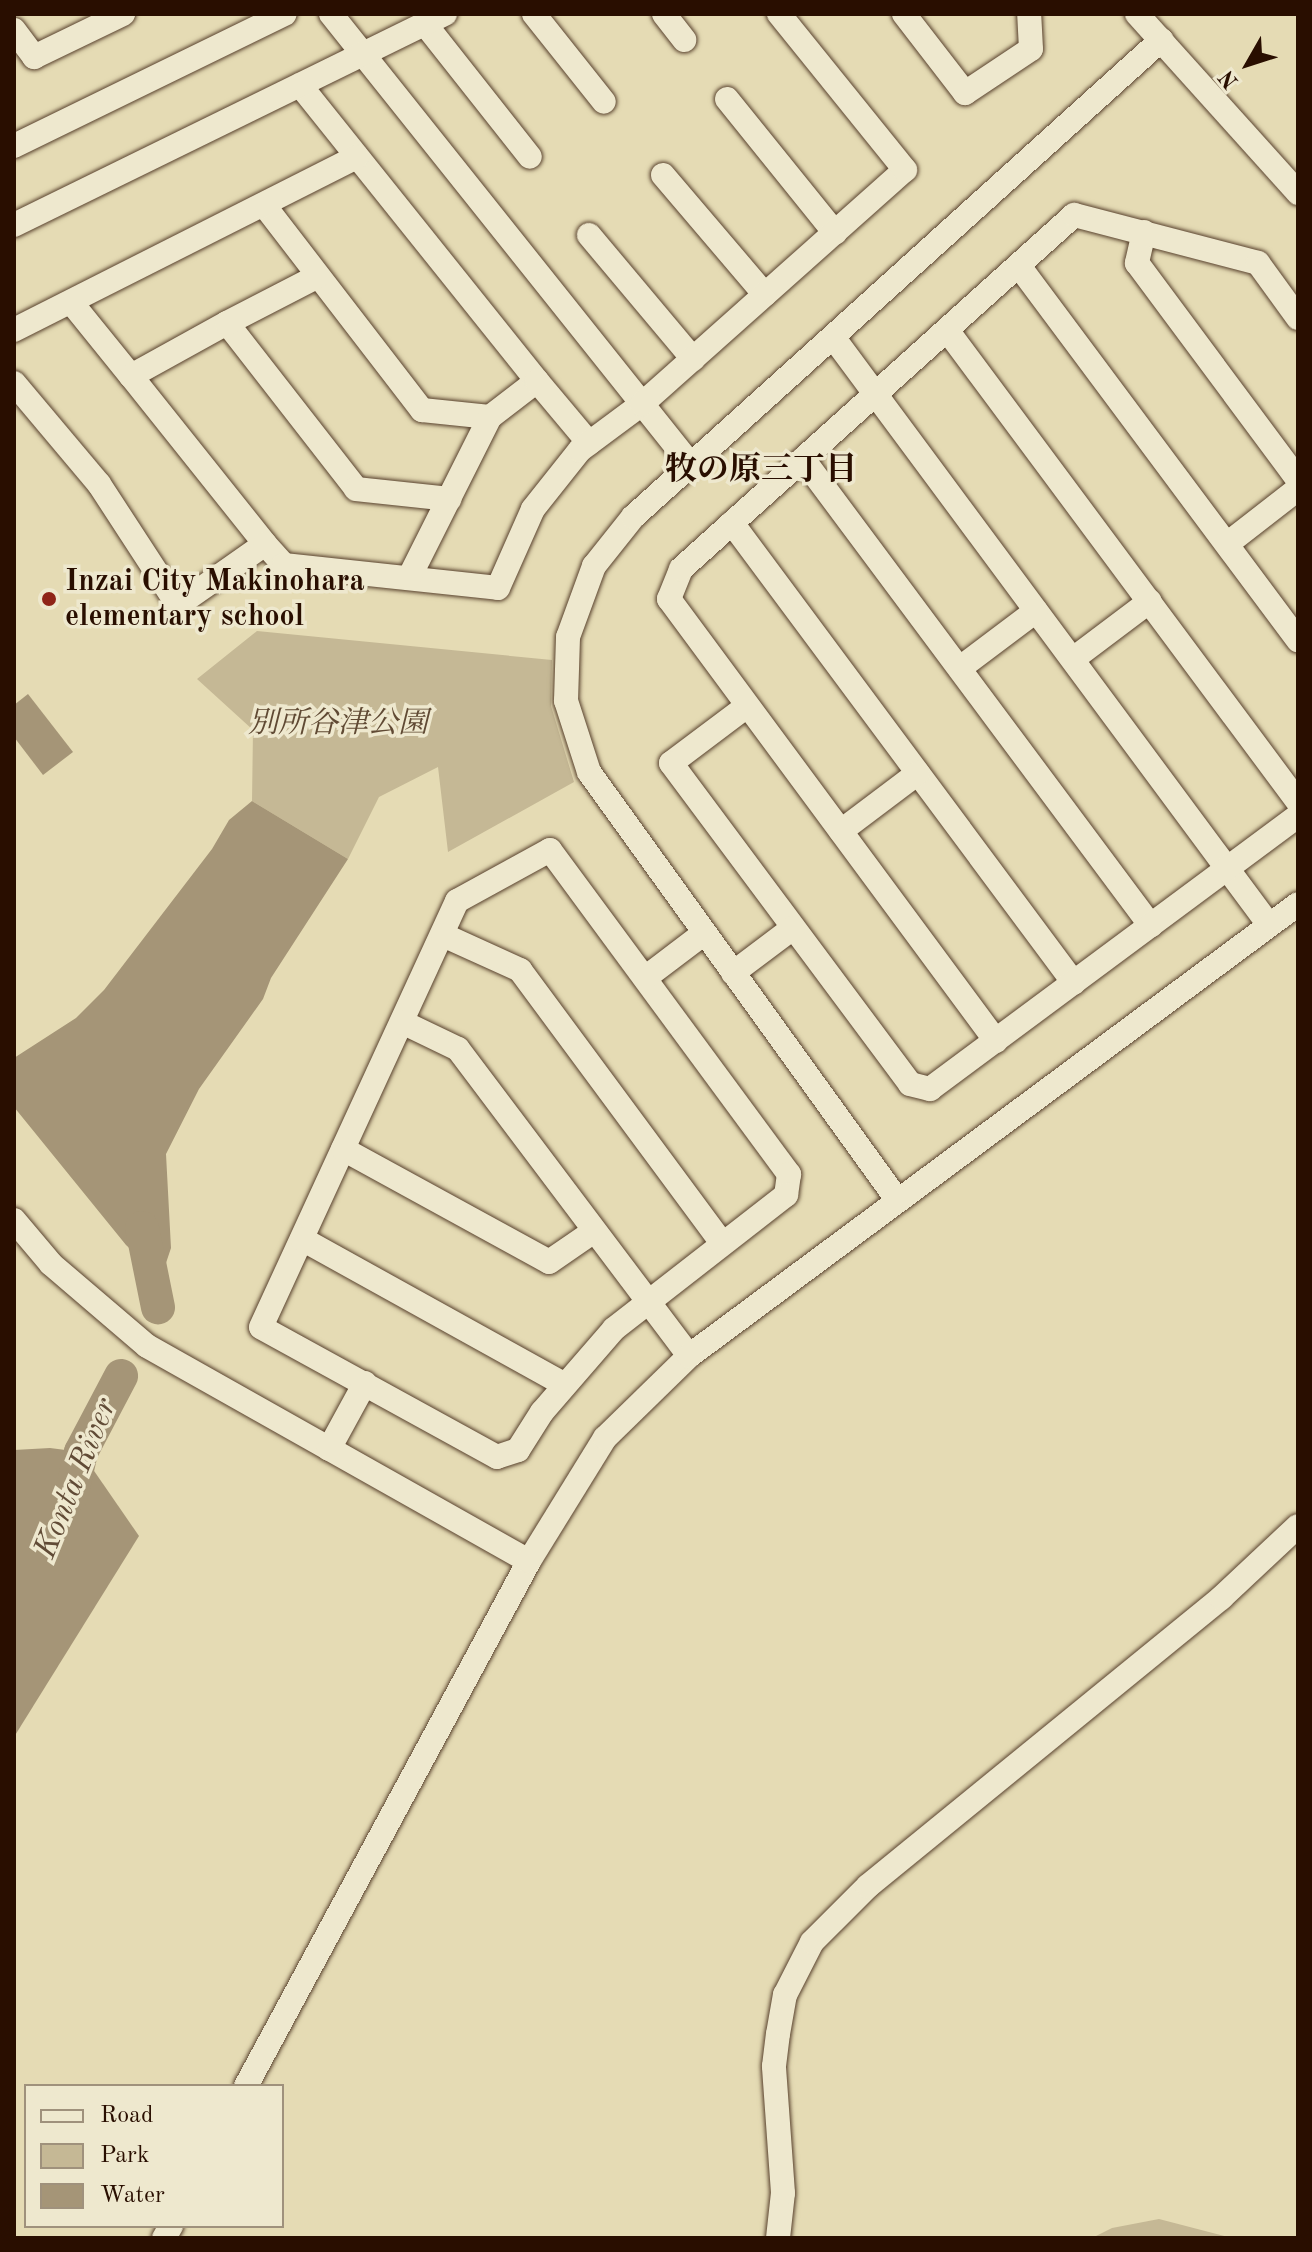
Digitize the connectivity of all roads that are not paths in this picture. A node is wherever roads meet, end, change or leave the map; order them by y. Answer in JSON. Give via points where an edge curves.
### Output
{"nodes":[{"id":1,"x":123,"y":14,"type":"edge"},
{"id":2,"x":285,"y":14,"type":"edge"},
{"id":3,"x":331,"y":14,"type":"edge"},
{"id":4,"x":534,"y":14,"type":"edge"},
{"id":5,"x":664,"y":14,"type":"edge"},
{"id":6,"x":779,"y":14,"type":"edge"},
{"id":7,"x":904,"y":14,"type":"edge"},
{"id":8,"x":1029,"y":14,"type":"edge"},
{"id":9,"x":1137,"y":14,"type":"edge"},
{"id":10,"x":435,"y":19,"type":"edge"},
{"id":11,"x":14,"y":30,"type":"edge"},
{"id":12,"x":684,"y":40,"type":"dead end"},
{"id":13,"x":1161,"y":40,"type":"junction"},
{"id":14,"x":363,"y":54,"type":"junction"},
{"id":15,"x":300,"y":85,"type":"junction"},
{"id":16,"x":727,"y":99,"type":"dead end"},
{"id":17,"x":604,"y":102,"type":"dead end"},
{"id":18,"x":14,"y":146,"type":"edge"},
{"id":19,"x":357,"y":157,"type":"junction"},
{"id":20,"x":530,"y":157,"type":"dead end"},
{"id":21,"x":663,"y":175,"type":"dead end"},
{"id":22,"x":1298,"y":193,"type":"edge"},
{"id":23,"x":264,"y":205,"type":"junction"},
{"id":24,"x":14,"y":225,"type":"edge"},
{"id":25,"x":1144,"y":232,"type":"junction"},
{"id":26,"x":835,"y":233,"type":"junction"},
{"id":27,"x":589,"y":235,"type":"dead end"},
{"id":28,"x":1019,"y":266,"type":"junction"},
{"id":29,"x":318,"y":276,"type":"junction"},
{"id":30,"x":765,"y":295,"type":"junction"},
{"id":31,"x":71,"y":302,"type":"junction"},
{"id":32,"x":1298,"y":318,"type":"edge"},
{"id":33,"x":227,"y":323,"type":"junction"},
{"id":34,"x":14,"y":330,"type":"edge"},
{"id":35,"x":947,"y":330,"type":"junction"},
{"id":36,"x":833,"y":337,"type":"junction"},
{"id":37,"x":693,"y":359,"type":"junction"},
{"id":38,"x":131,"y":376,"type":"junction"},
{"id":39,"x":537,"y":381,"type":"junction"},
{"id":40,"x":14,"y":383,"type":"edge"},
{"id":41,"x":875,"y":393,"type":"junction"},
{"id":42,"x":642,"y":404,"type":"junction"},
{"id":43,"x":490,"y":417,"type":"junction"},
{"id":44,"x":589,"y":443,"type":"junction"},
{"id":45,"x":803,"y":459,"type":"junction"},
{"id":46,"x":691,"y":465,"type":"junction"},
{"id":47,"x":1298,"y":480,"type":"edge"},
{"id":48,"x":1298,"y":489,"type":"edge"},
{"id":49,"x":449,"y":499,"type":"junction"},
{"id":50,"x":732,"y":523,"type":"junction"},
{"id":51,"x":265,"y":544,"type":"junction"},
{"id":52,"x":1227,"y":544,"type":"junction"},
{"id":53,"x":409,"y":578,"type":"junction"},
{"id":54,"x":1150,"y":601,"type":"junction"},
{"id":55,"x":1036,"y":611,"type":"junction"},
{"id":56,"x":1298,"y":640,"type":"edge"},
{"id":57,"x":1073,"y":659,"type":"junction"},
{"id":58,"x":960,"y":668,"type":"junction"},
{"id":59,"x":747,"y":706,"type":"junction"},
{"id":60,"x":918,"y":773,"type":"junction"},
{"id":61,"x":1298,"y":802,"type":"edge"},
{"id":62,"x":1298,"y":816,"type":"edge"},
{"id":63,"x":841,"y":831,"type":"junction"},
{"id":64,"x":1227,"y":869,"type":"junction"},
{"id":65,"x":1298,"y":904,"type":"edge"},
{"id":66,"x":1269,"y":925,"type":"junction"},
{"id":67,"x":1151,"y":926,"type":"junction"},
{"id":68,"x":793,"y":928,"type":"junction"},
{"id":69,"x":703,"y":934,"type":"junction"},
{"id":70,"x":443,"y":935,"type":"junction"},
{"id":71,"x":733,"y":973,"type":"junction"},
{"id":72,"x":645,"y":978,"type":"junction"},
{"id":73,"x":1074,"y":983,"type":"junction"},
{"id":74,"x":402,"y":1022,"type":"junction"},
{"id":75,"x":996,"y":1041,"type":"junction"},
{"id":76,"x":343,"y":1149,"type":"junction"},
{"id":77,"x":896,"y":1198,"type":"junction"},
{"id":78,"x":14,"y":1220,"type":"edge"},
{"id":79,"x":594,"y":1231,"type":"junction"},
{"id":80,"x":302,"y":1239,"type":"junction"},
{"id":81,"x":722,"y":1243,"type":"junction"},
{"id":82,"x":647,"y":1301,"type":"junction"},
{"id":83,"x":689,"y":1356,"type":"junction"},
{"id":84,"x":365,"y":1383,"type":"junction"},
{"id":85,"x":564,"y":1384,"type":"junction"},
{"id":86,"x":329,"y":1449,"type":"junction"},
{"id":87,"x":1298,"y":1526,"type":"edge"},
{"id":88,"x":529,"y":1561,"type":"junction"},
{"id":89,"x":247,"y":2084,"type":"edge"},
{"id":90,"x":778,"y":2238,"type":"edge"}],
"edges":[{"from":1,"to":11,"type":"street","via":[[34,57]]},
{"from":2,"to":18,"type":"street"},
{"from":3,"to":14,"type":"street"},
{"from":4,"to":17,"type":"street"},
{"from":5,"to":12,"type":"street"},
{"from":6,"to":26,"type":"street","via":[[905,170]]},
{"from":7,"to":8,"type":"street","via":[[965,93],[1031,49]]},
{"from":9,"to":13,"type":"street"},
{"from":10,"to":14,"type":"street"},
{"from":10,"to":20,"type":"street"},
{"from":13,"to":22,"type":"street"},
{"from":13,"to":36,"type":"street"},
{"from":14,"to":15,"type":"street"},
{"from":14,"to":42,"type":"street"},
{"from":15,"to":19,"type":"street"},
{"from":15,"to":24,"type":"street"},
{"from":16,"to":26,"type":"street"},
{"from":19,"to":23,"type":"street"},
{"from":19,"to":39,"type":"street"},
{"from":21,"to":30,"type":"street"},
{"from":23,"to":29,"type":"street"},
{"from":23,"to":31,"type":"street"},
{"from":25,"to":28,"type":"street","via":[[1074,215]]},
{"from":25,"to":32,"type":"street","via":[[1258,263]]},
{"from":25,"to":47,"type":"street","via":[[1137,263]]},
{"from":26,"to":30,"type":"street"},
{"from":27,"to":37,"type":"street"},
{"from":28,"to":35,"type":"street"},
{"from":28,"to":52,"type":"street"},
{"from":29,"to":33,"type":"street"},
{"from":29,"to":43,"type":"street","via":[[422,410]]},
{"from":30,"to":37,"type":"street"},
{"from":31,"to":34,"type":"street"},
{"from":31,"to":38,"type":"street"},
{"from":33,"to":38,"type":"street"},
{"from":33,"to":49,"type":"street","via":[[356,489]]},
{"from":35,"to":41,"type":"street"},
{"from":35,"to":54,"type":"street"},
{"from":36,"to":41,"type":"street"},
{"from":36,"to":46,"type":"street"},
{"from":37,"to":42,"type":"street"},
{"from":38,"to":51,"type":"street"},
{"from":39,"to":43,"type":"street"},
{"from":39,"to":44,"type":"street"},
{"from":40,"to":51,"type":"street","via":[[99,484],[178,605]]},
{"from":41,"to":45,"type":"street"},
{"from":41,"to":55,"type":"street"},
{"from":42,"to":44,"type":"street"},
{"from":42,"to":46,"type":"street"},
{"from":43,"to":49,"type":"street"},
{"from":44,"to":53,"type":"street","via":[[533,509],[498,588]]},
{"from":45,"to":50,"type":"street"},
{"from":45,"to":58,"type":"street"},
{"from":46,"to":69,"type":"street","via":[[633,517],[594,566],[574,611],[565,665],[566,701],[589,772]]},
{"from":48,"to":52,"type":"street"},
{"from":49,"to":53,"type":"street"},
{"from":50,"to":59,"type":"street","via":[[681,569],[669,599]]},
{"from":50,"to":60,"type":"street"},
{"from":51,"to":53,"type":"street","via":[[284,565]]},
{"from":52,"to":56,"type":"street"},
{"from":54,"to":57,"type":"street"},
{"from":54,"to":61,"type":"street"},
{"from":55,"to":57,"type":"street"},
{"from":55,"to":58,"type":"street"},
{"from":57,"to":64,"type":"street"},
{"from":58,"to":67,"type":"street"},
{"from":59,"to":63,"type":"street"},
{"from":59,"to":68,"type":"street","via":[[671,763]]},
{"from":60,"to":63,"type":"street"},
{"from":60,"to":73,"type":"street"},
{"from":62,"to":64,"type":"street"},
{"from":63,"to":75,"type":"street"},
{"from":64,"to":66,"type":"street"},
{"from":64,"to":67,"type":"street"},
{"from":65,"to":66,"type":"street"},
{"from":66,"to":77,"type":"street"},
{"from":67,"to":73,"type":"street"},
{"from":68,"to":71,"type":"street"},
{"from":68,"to":75,"type":"street","via":[[910,1084],[930,1089]]},
{"from":69,"to":71,"type":"street"},
{"from":69,"to":72,"type":"street"},
{"from":70,"to":72,"type":"street","via":[[457,901],[550,850]]},
{"from":70,"to":74,"type":"street"},
{"from":70,"to":81,"type":"street","via":[[520,970]]},
{"from":71,"to":77,"type":"street"},
{"from":72,"to":81,"type":"street","via":[[789,1174],[786,1195]]},
{"from":73,"to":75,"type":"street"},
{"from":74,"to":76,"type":"street"},
{"from":74,"to":79,"type":"street","via":[[458,1049]]},
{"from":76,"to":79,"type":"street","via":[[549,1262]]},
{"from":76,"to":80,"type":"street"},
{"from":77,"to":83,"type":"street"},
{"from":78,"to":86,"type":"street","via":[[51,1264],[147,1346]]},
{"from":79,"to":82,"type":"street"},
{"from":80,"to":84,"type":"street","via":[[261,1327]]},
{"from":80,"to":85,"type":"street"},
{"from":81,"to":82,"type":"street"},
{"from":82,"to":83,"type":"street"},
{"from":82,"to":85,"type":"street","via":[[594,1348]]},
{"from":83,"to":88,"type":"street","via":[[605,1438]]},
{"from":84,"to":85,"type":"street","via":[[497,1457],[518,1450]]},
{"from":84,"to":86,"type":"street"},
{"from":86,"to":88,"type":"street"},
{"from":87,"to":90,"type":"street","via":[[1221,1598],[868,1886],[812,1942],[785,1995],[774,2066],[783,2193]]},
{"from":88,"to":89,"type":"street"}]}
